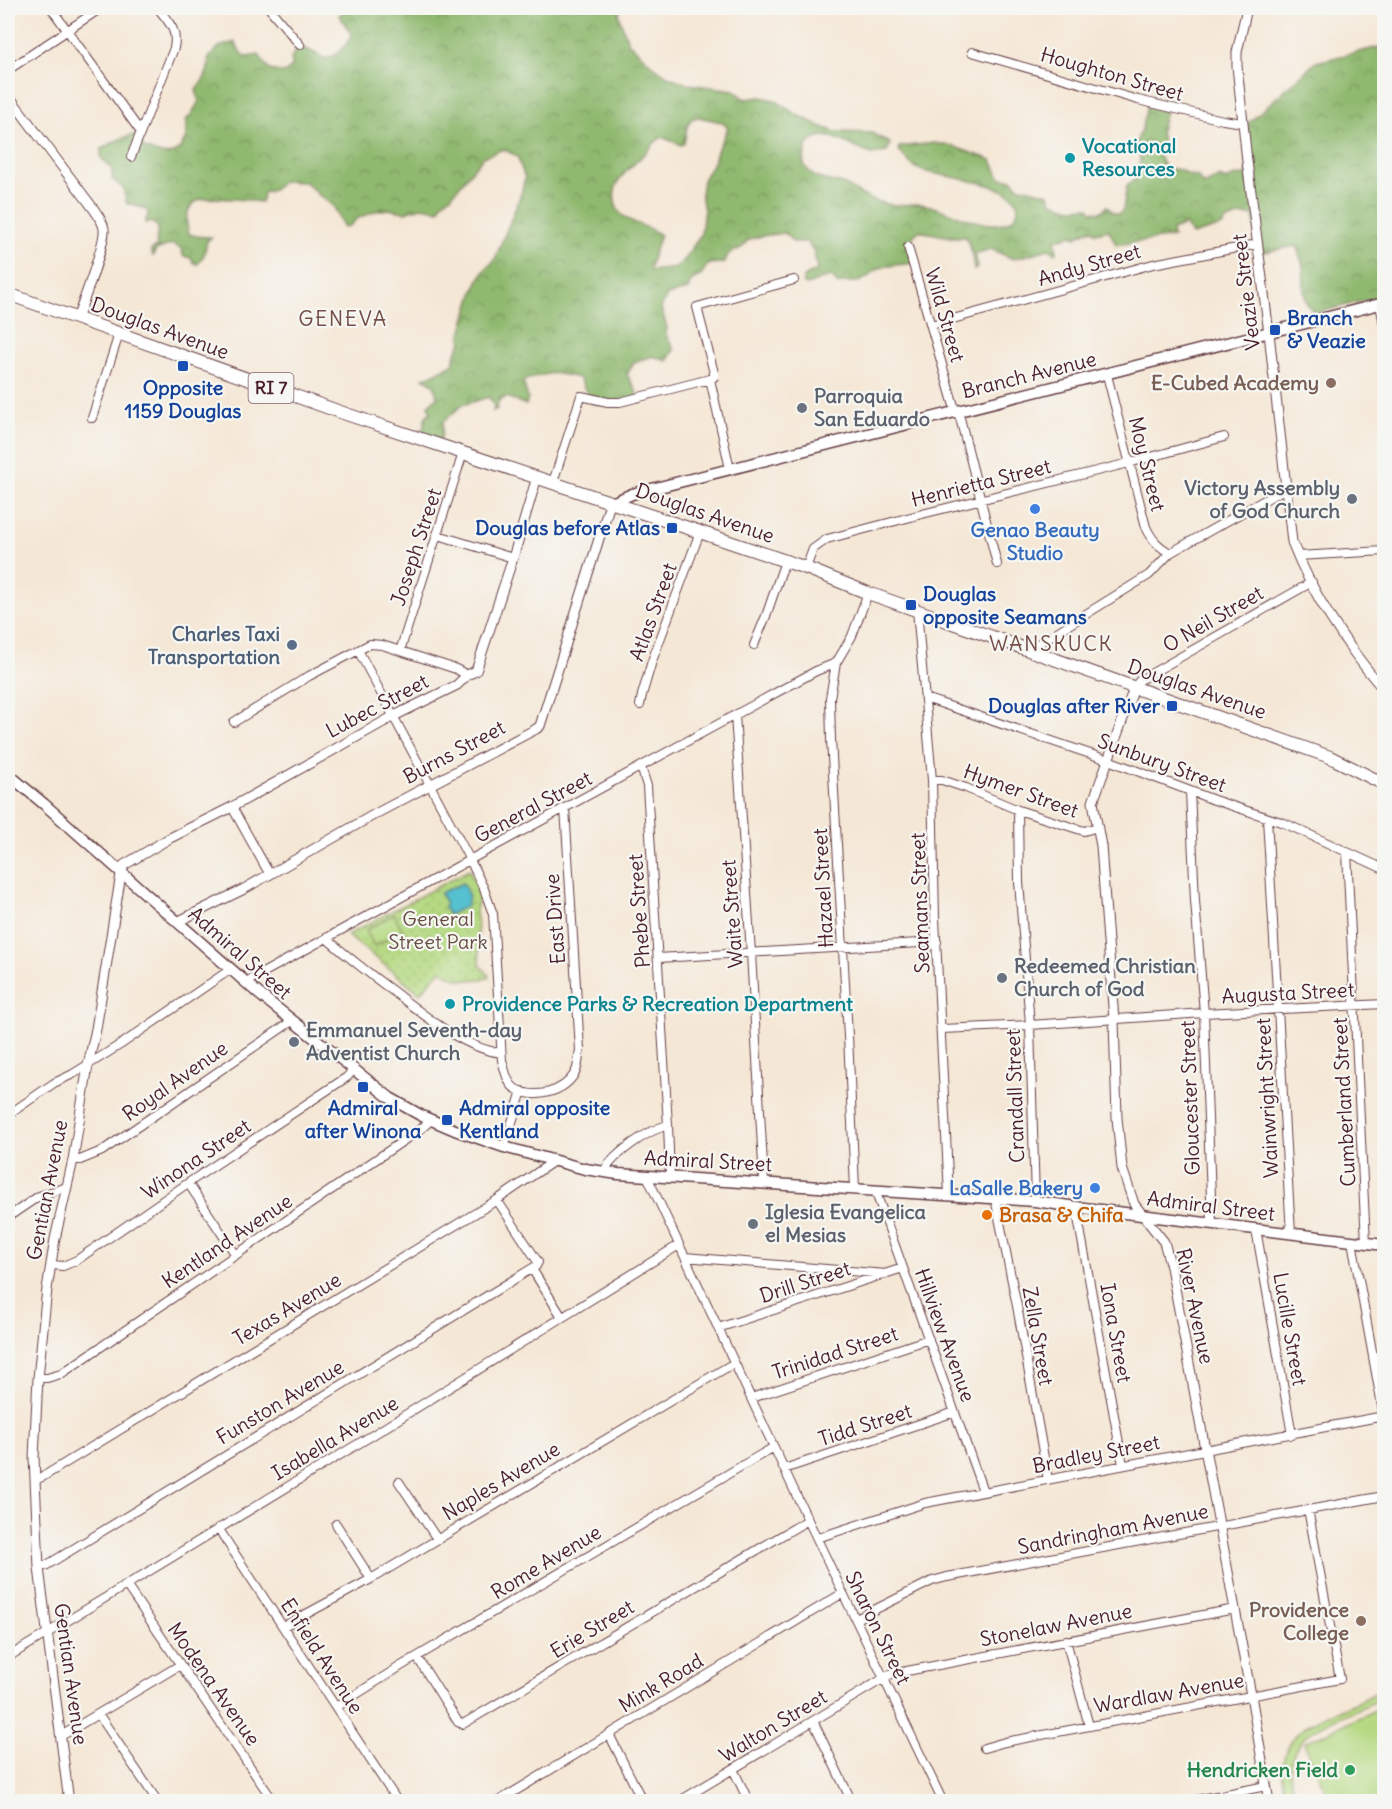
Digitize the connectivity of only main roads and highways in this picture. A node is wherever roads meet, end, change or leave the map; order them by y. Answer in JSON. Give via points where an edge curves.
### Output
{"nodes":[{"id":1,"x":8,"y":294,"type":"edge"},
{"id":2,"x":1382,"y":304,"type":"edge"},
{"id":3,"x":614,"y":502,"type":"junction"},
{"id":4,"x":8,"y":774,"type":"edge"},
{"id":5,"x":1384,"y":784,"type":"edge"},
{"id":6,"x":1384,"y":1245,"type":"edge"}],
"edges":[{"from":1,"to":3,"type":"main road","name":"Douglas Avenue","number":"RI 7","via":[[346,414]]},
{"from":2,"to":3,"type":"main road","name":"Branch Avenue","via":[[632,494]]},
{"from":3,"to":5,"type":"main road","name":"Douglas Avenue","number":"RI 7","via":[[1321,754]]},
{"from":4,"to":6,"type":"main road","name":"Admiral Street","via":[[246,982],[390,1098],[431,1120],[504,1147],[604,1172],[1035,1201]]}]}
